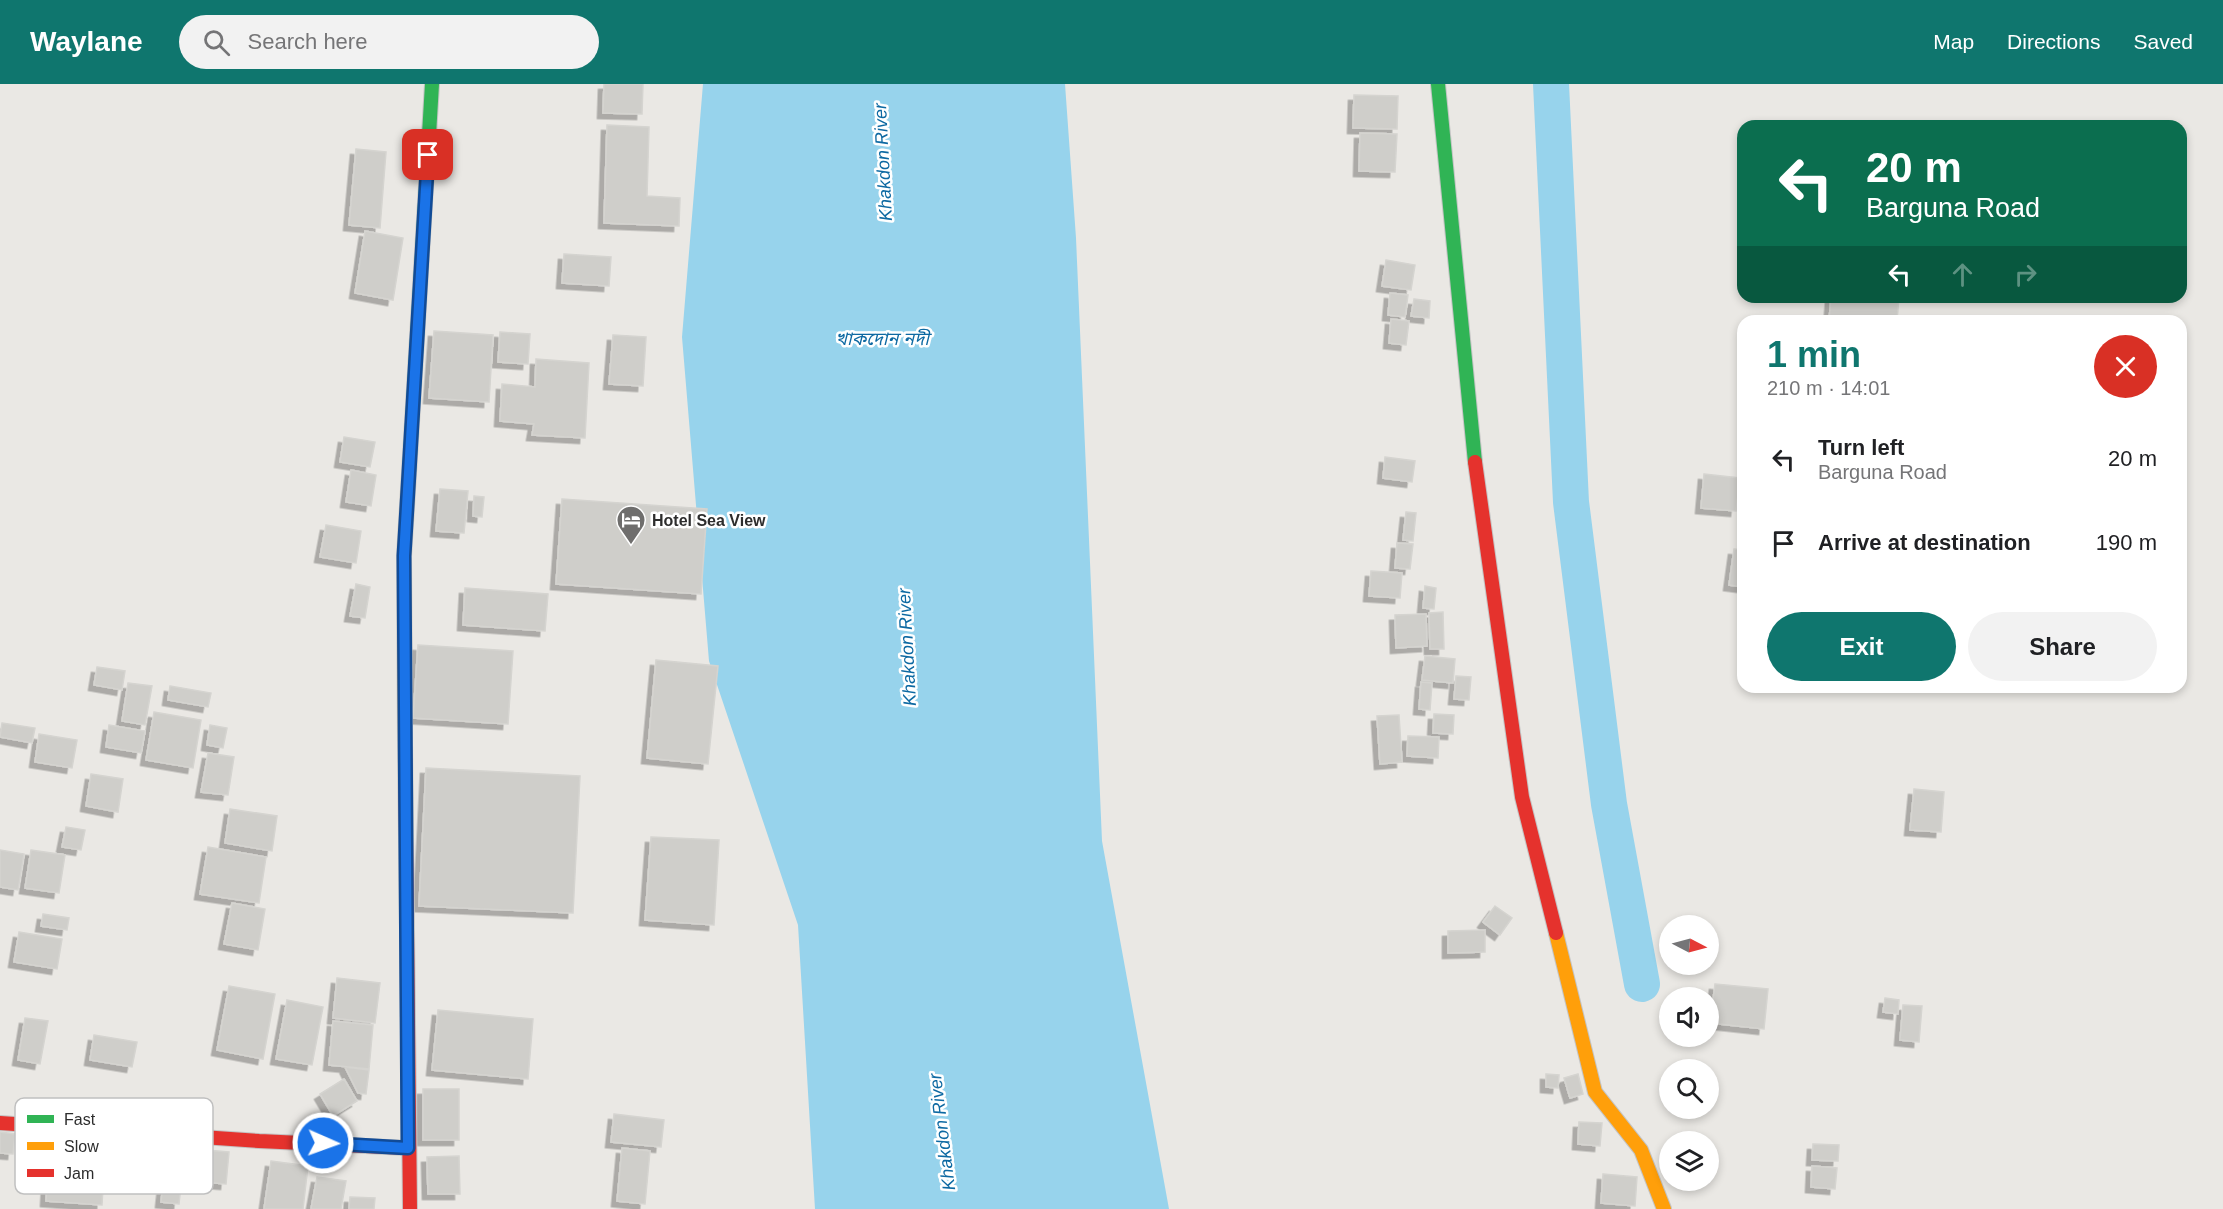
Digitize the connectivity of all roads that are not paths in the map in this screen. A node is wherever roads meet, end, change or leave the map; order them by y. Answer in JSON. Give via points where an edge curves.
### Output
{"nodes":[{"id":1,"x":432,"y":84,"type":"edge"},
{"id":2,"x":1438,"y":84,"type":"edge"},
{"id":3,"x":0,"y":1123,"type":"edge"},
{"id":4,"x":15,"y":1124,"type":"edge"},
{"id":5,"x":213,"y":1138,"type":"edge"},
{"id":6,"x":408,"y":1148,"type":"junction"},
{"id":7,"x":410,"y":1209,"type":"edge"},
{"id":8,"x":1664,"y":1209,"type":"edge"}],
"edges":[{"from":1,"to":6,"type":"street","via":[[404,556]]},
{"from":2,"to":8,"type":"street","via":[[1478,491],[1522,797],[1595,1092],[1641,1150]]},
{"from":3,"to":4,"type":"street"},
{"from":5,"to":6,"type":"street"},
{"from":6,"to":7,"type":"street"}]}
